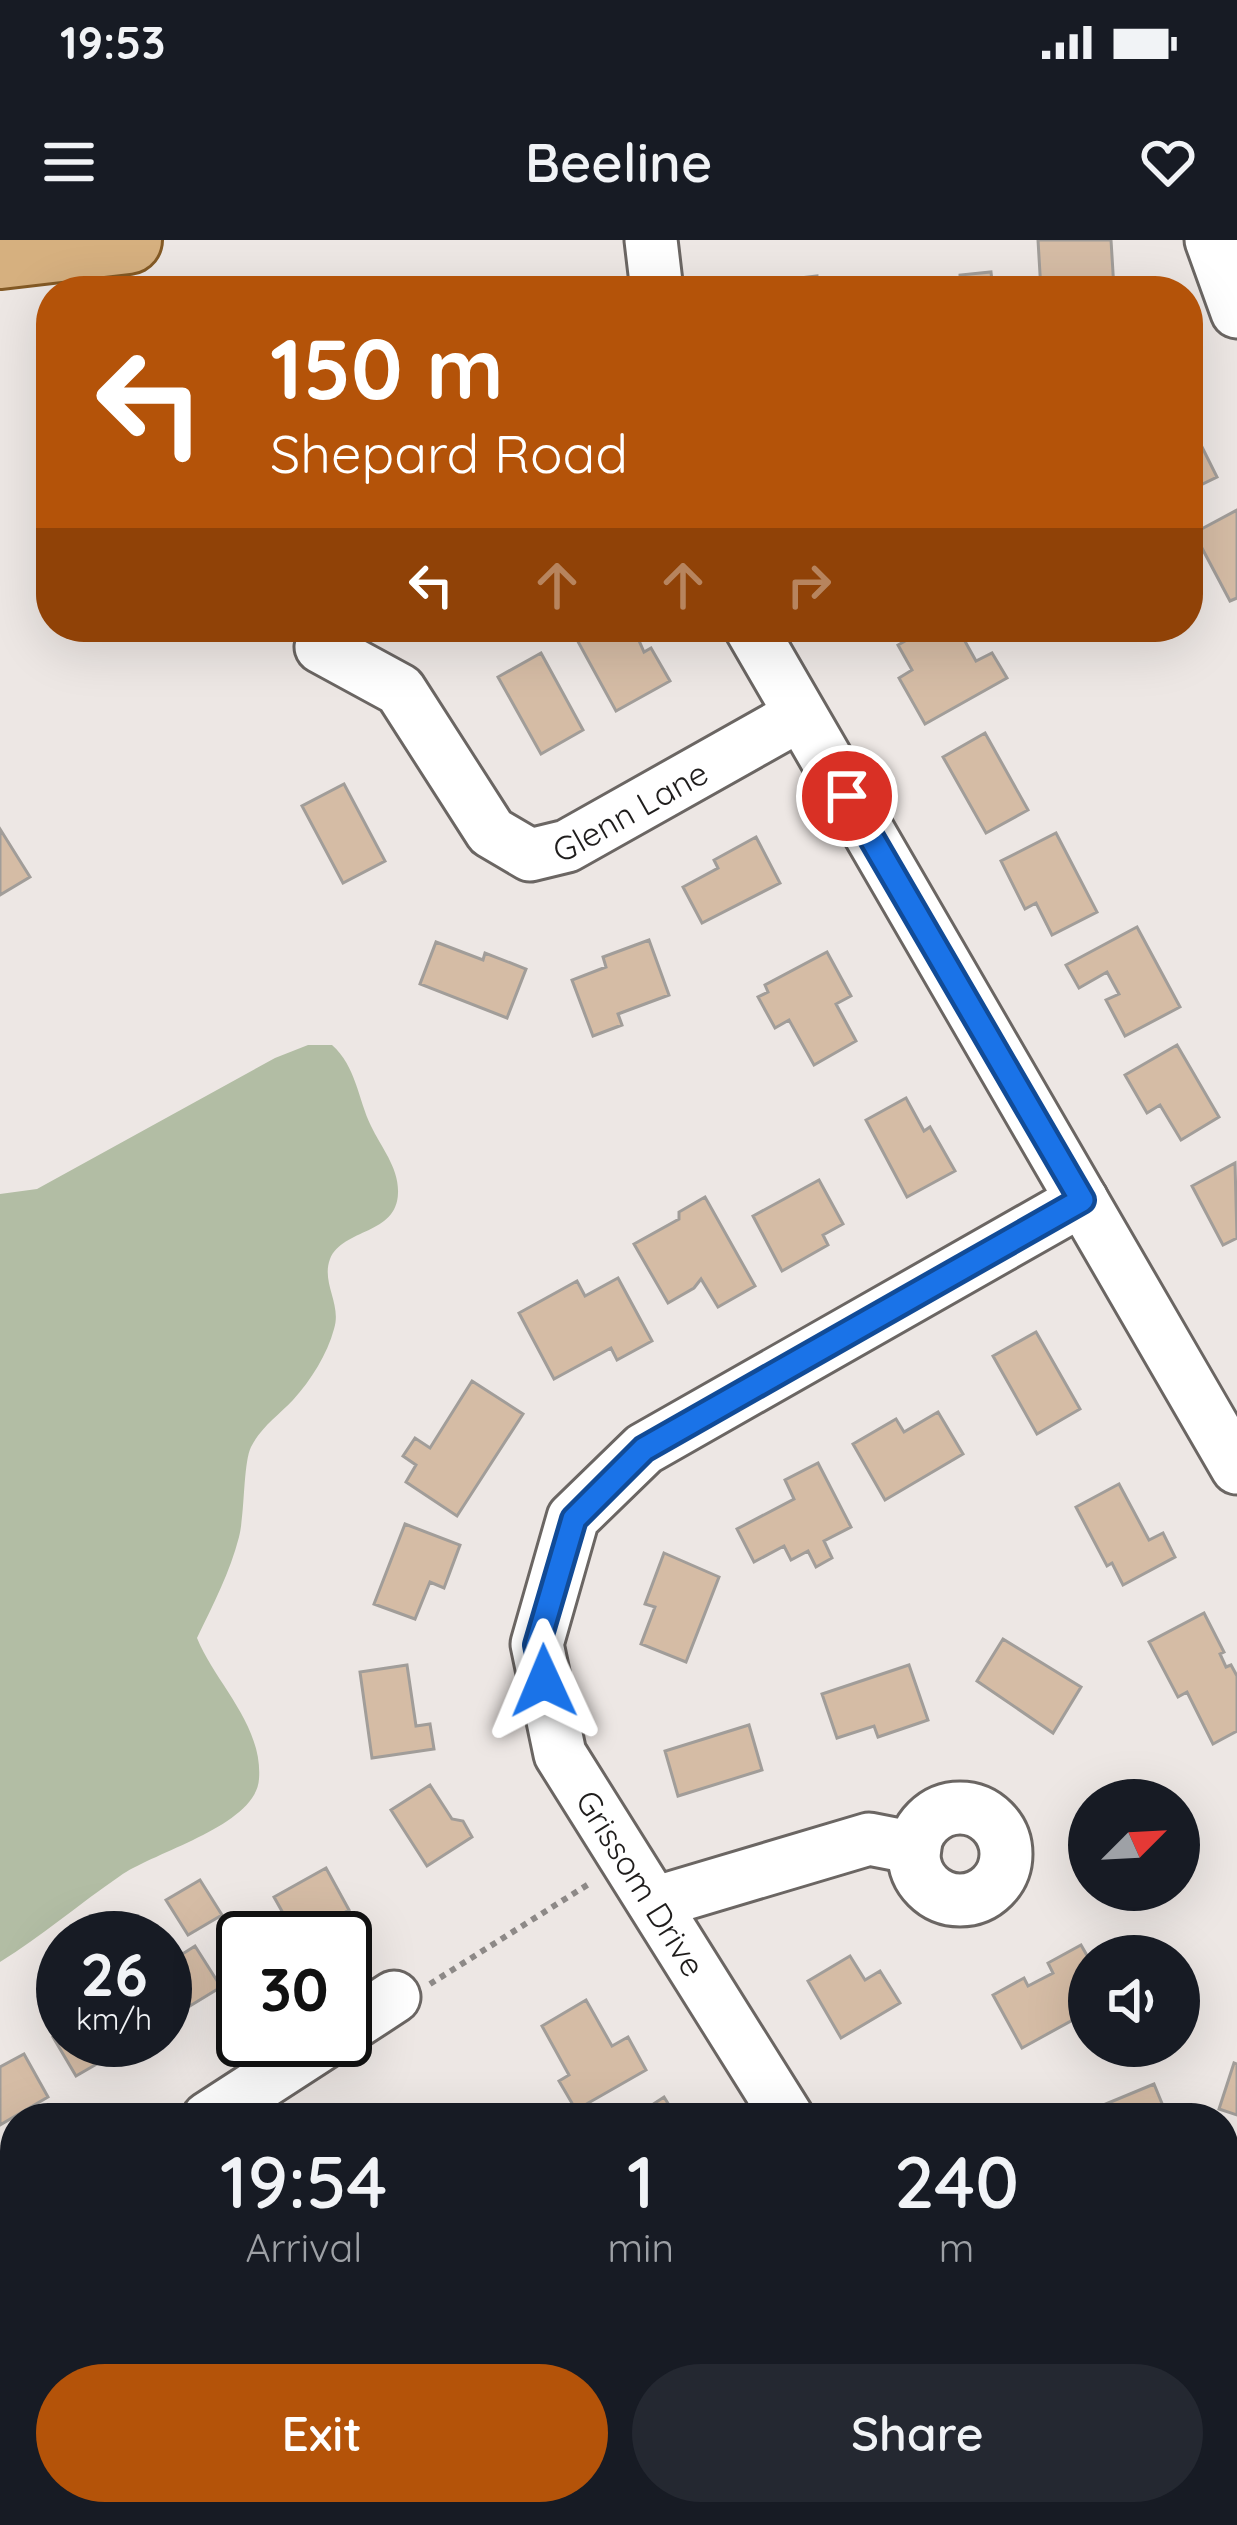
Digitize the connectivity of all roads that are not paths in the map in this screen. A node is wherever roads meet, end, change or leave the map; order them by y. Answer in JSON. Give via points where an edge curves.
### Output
{"nodes":[{"id":1,"x":128,"y":240,"type":"edge"},
{"id":2,"x":651,"y":240,"type":"edge"},
{"id":3,"x":1211,"y":240,"type":"edge"},
{"id":4,"x":0,"y":255,"type":"edge"},
{"id":5,"x":655,"y":276,"type":"edge"},
{"id":6,"x":1237,"y":312,"type":"edge"},
{"id":7,"x":759,"y":642,"type":"edge"},
{"id":8,"x":321,"y":647,"type":"dead end"},
{"id":9,"x":800,"y":715,"type":"junction"},
{"id":10,"x":1082,"y":1200,"type":"junction"},
{"id":11,"x":1237,"y":1468,"type":"edge"},
{"id":12,"x":915,"y":1848,"type":"dead end"},
{"id":13,"x":655,"y":1903,"type":"junction"},
{"id":14,"x":394,"y":1997,"type":"road end"},
{"id":15,"x":372,"y":2011,"type":"edge"},
{"id":16,"x":286,"y":2067,"type":"edge"},
{"id":17,"x":231,"y":2103,"type":"edge"},
{"id":18,"x":779,"y":2103,"type":"edge"}],
"edges":[{"from":1,"to":4,"type":"main road"},
{"from":2,"to":5,"type":"street"},
{"from":3,"to":6,"type":"street"},
{"from":7,"to":9,"type":"street"},
{"from":8,"to":9,"type":"street","name":"Glenn Lane","via":[[400,690],[491,832],[530,855],[567,846]]},
{"from":9,"to":10,"type":"street"},
{"from":10,"to":11,"type":"street"},
{"from":10,"to":13,"type":"street","name":"Grissom Drive","via":[[644,1449],[574,1519],[537,1645],[550,1711],[560,1754]]},
{"from":12,"to":13,"type":"street","via":[[869,1839]]},
{"from":13,"to":18,"type":"street","name":"Grissom Drive"},
{"from":14,"to":15,"type":"street"},
{"from":16,"to":17,"type":"street"}]}
